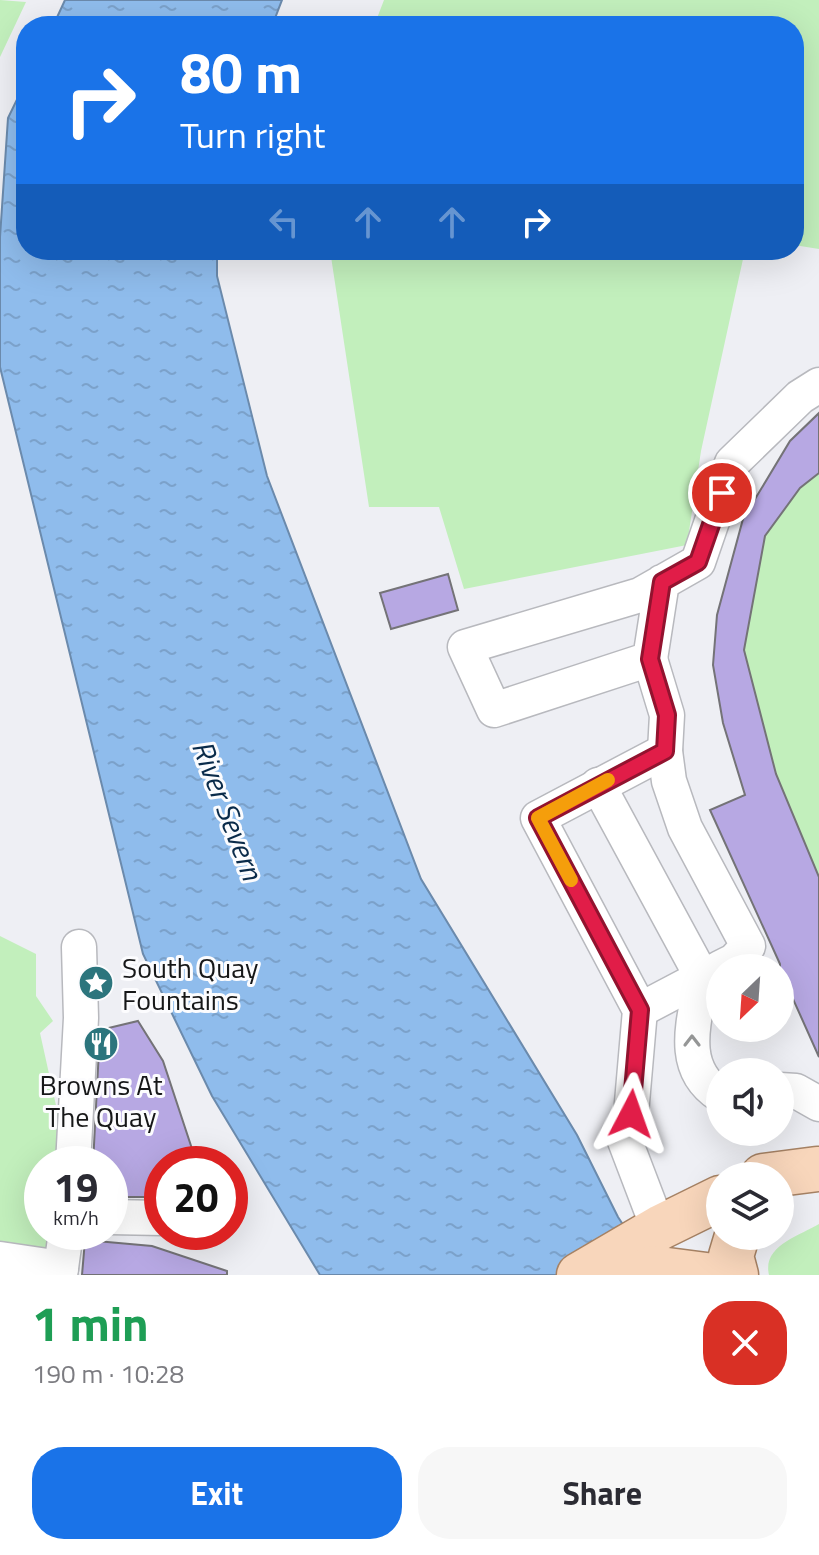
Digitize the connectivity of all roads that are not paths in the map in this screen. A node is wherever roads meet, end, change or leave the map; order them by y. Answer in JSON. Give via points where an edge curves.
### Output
{"nodes":[{"id":1,"x":819,"y":385,"type":"edge"},
{"id":2,"x":662,"y":582,"type":"junction"},
{"id":3,"x":650,"y":659,"type":"junction"},
{"id":4,"x":665,"y":751,"type":"junction"},
{"id":5,"x":598,"y":785,"type":"junction"},
{"id":6,"x":79,"y":947,"type":"dead end"},
{"id":7,"x":741,"y":954,"type":"edge"},
{"id":8,"x":706,"y":958,"type":"edge"},
{"id":9,"x":706,"y":975,"type":"edge"},
{"id":10,"x":706,"y":992,"type":"edge"},
{"id":11,"x":640,"y":1010,"type":"junction"},
{"id":12,"x":706,"y":1083,"type":"edge"},
{"id":13,"x":794,"y":1091,"type":"edge"},
{"id":14,"x":819,"y":1104,"type":"edge"},
{"id":15,"x":74,"y":1146,"type":"edge"},
{"id":16,"x":818,"y":1168,"type":"edge"},
{"id":17,"x":794,"y":1171,"type":"edge"},
{"id":18,"x":794,"y":1187,"type":"edge"},
{"id":19,"x":706,"y":1209,"type":"edge"},
{"id":20,"x":64,"y":1250,"type":"edge"},
{"id":21,"x":733,"y":1250,"type":"edge"},
{"id":22,"x":647,"y":1253,"type":"edge"},
{"id":23,"x":16,"y":1266,"type":"edge"},
{"id":24,"x":61,"y":1271,"type":"edge"},
{"id":25,"x":579,"y":1275,"type":"edge"},
{"id":26,"x":706,"y":1275,"type":"edge"},
{"id":27,"x":736,"y":1275,"type":"edge"}],
"edges":[{"from":1,"to":2,"type":"street","via":[[732,463],[698,562]]},
{"from":2,"to":3,"type":"street"},
{"from":2,"to":3,"type":"street","via":[[640,595],[465,647],[494,710]]},
{"from":3,"to":4,"type":"street","via":[[667,715]]},
{"from":4,"to":5,"type":"street"},
{"from":4,"to":7,"type":"street","via":[[685,828],[748,946]]},
{"from":5,"to":8,"type":"street"},
{"from":5,"to":11,"type":"street","via":[[538,818]]},
{"from":6,"to":15,"type":"street"},
{"from":9,"to":11,"type":"street"},
{"from":12,"to":10,"type":"street","one_way":true,"via":[[691,1051],[690,1035]]},
{"from":11,"to":22,"type":"street","via":[[631,1114],[622,1133],[654,1217]]},
{"from":13,"to":14,"type":"street"},
{"from":16,"to":17,"type":"main road"},
{"from":16,"to":18,"type":"main road"},
{"from":19,"to":22,"type":"main road"},
{"from":20,"to":24,"type":"street"},
{"from":21,"to":27,"type":"main road"},
{"from":22,"to":25,"type":"main road"},
{"from":22,"to":26,"type":"main road"},
{"from":23,"to":24,"type":"street"}]}
